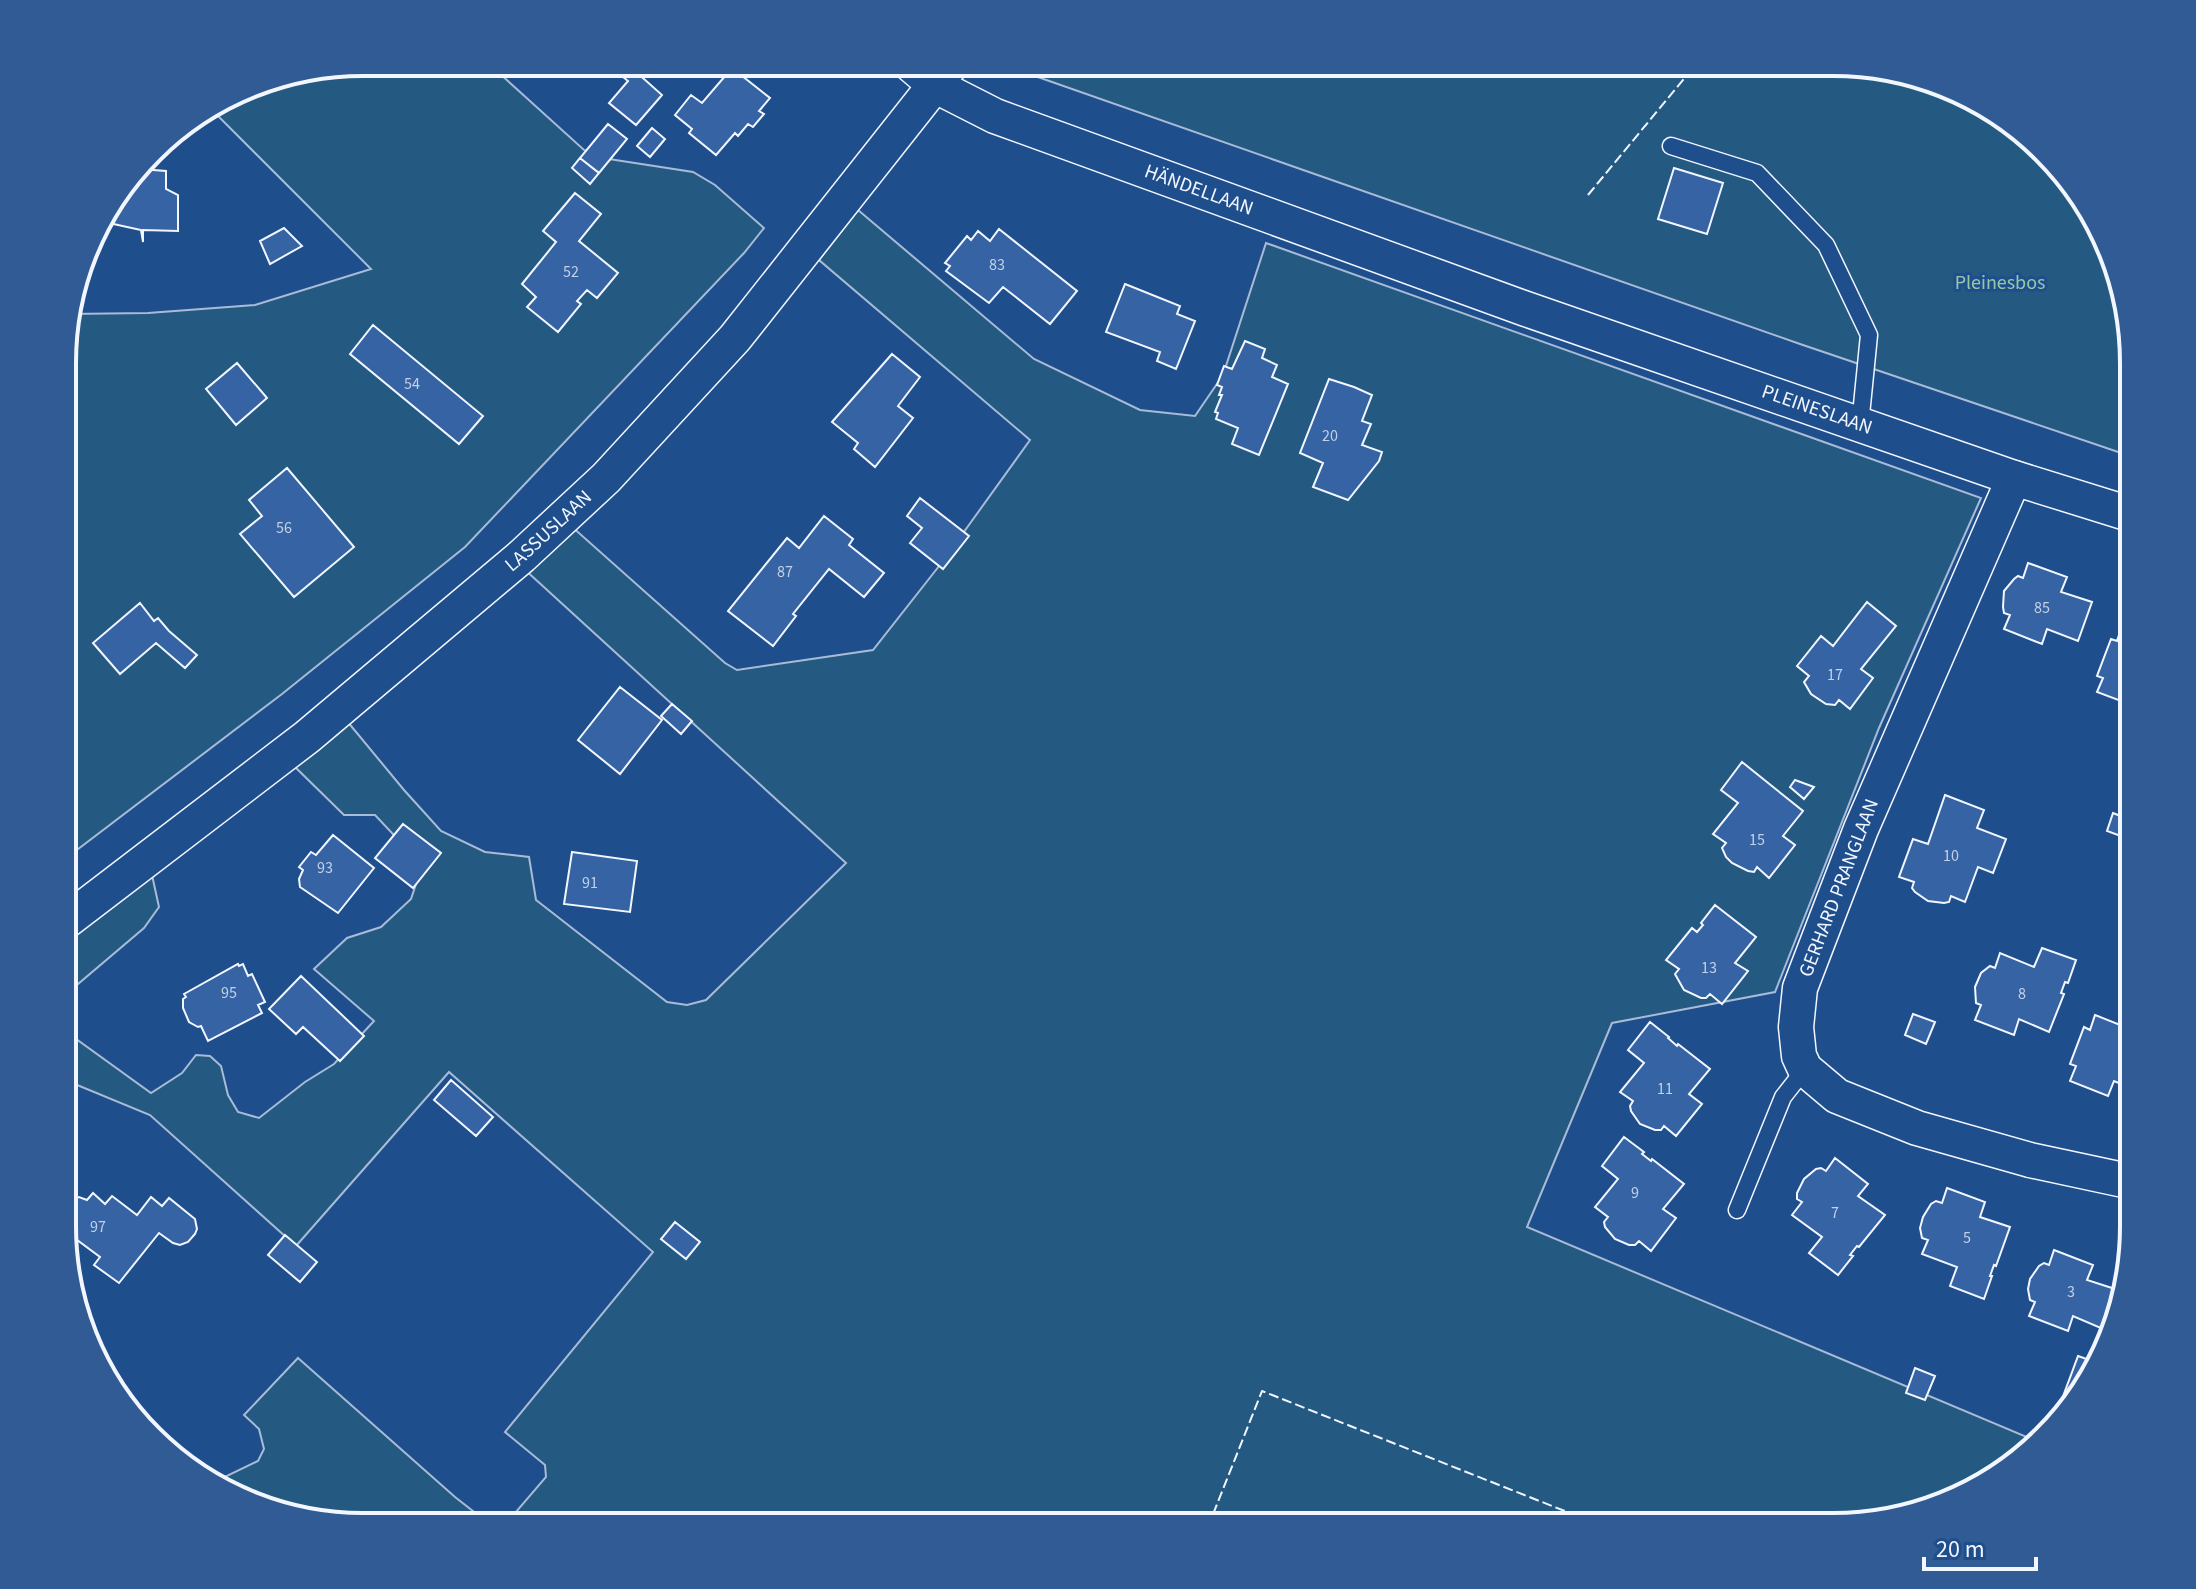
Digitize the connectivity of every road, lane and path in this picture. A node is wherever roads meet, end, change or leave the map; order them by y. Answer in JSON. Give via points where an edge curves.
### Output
{"nodes":[{"id":1,"x":943,"y":76,"type":"edge"},
{"id":2,"x":947,"y":76,"type":"edge"},
{"id":3,"x":1671,"y":146,"type":"dead end"},
{"id":4,"x":1500,"y":300,"type":"joint"},
{"id":5,"x":1860,"y":425,"type":"junction"},
{"id":6,"x":2014,"y":478,"type":"junction"},
{"id":7,"x":2120,"y":511,"type":"edge"},
{"id":8,"x":76,"y":914,"type":"edge"},
{"id":9,"x":1805,"y":1069,"type":"junction"},
{"id":10,"x":2120,"y":1179,"type":"edge"},
{"id":11,"x":1737,"y":1210,"type":"dead end"}],
"edges":[{"from":1,"to":8,"type":"street","name":"LASSUSLAAN","via":[[735,338],[606,478],[307,737]]},
{"from":2,"to":4,"type":"street","name":"HÄNDELLAAN","via":[[995,116]]},
{"from":3,"to":5,"type":"lane","via":[[1757,173],[1826,245],[1869,335]]},
{"from":4,"to":5,"type":"street","name":"PLEINESLAAN"},
{"from":5,"to":6,"type":"street","name":"PLEINESLAAN"},
{"from":6,"to":7,"type":"street","name":"PLEINESLAAN"},
{"from":6,"to":9,"type":"street","name":"GERHARD PRANGLAAN","via":[[1861,829],[1800,988],[1796,1027]]},
{"from":9,"to":10,"type":"street","via":[[1837,1096],[1917,1128]]},
{"from":9,"to":11,"type":"lane","via":[[1783,1097]]}]}
